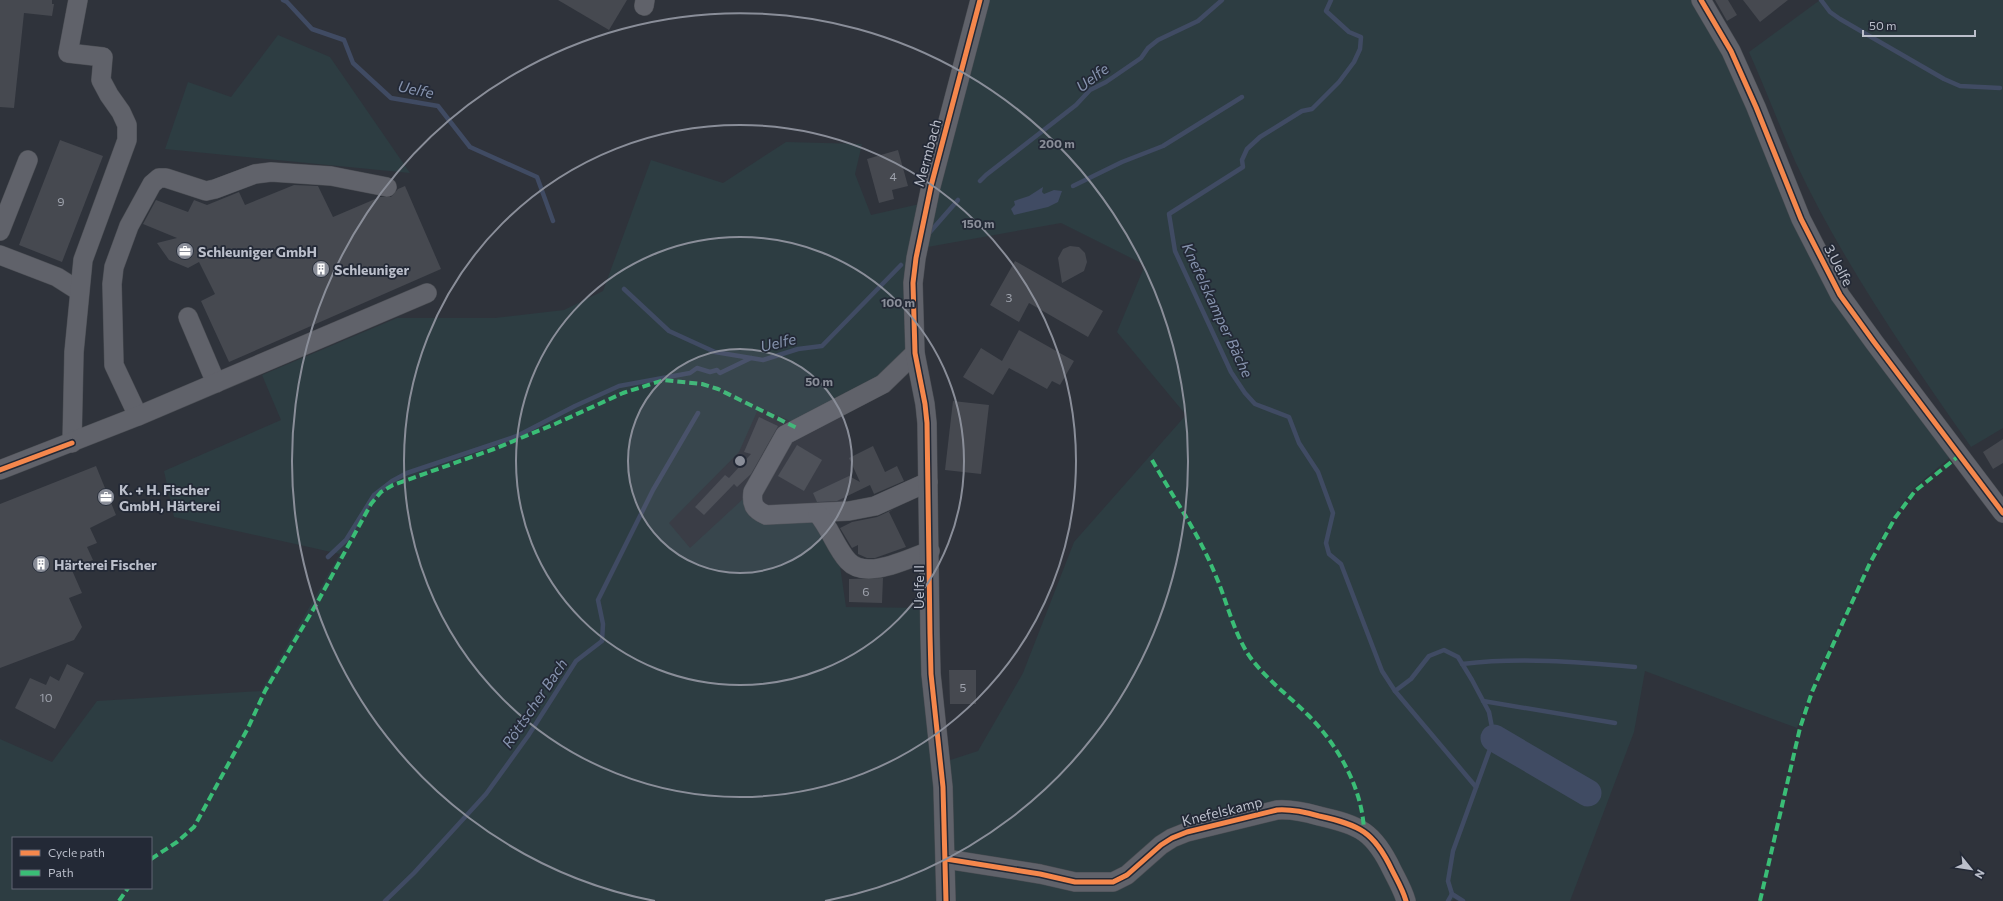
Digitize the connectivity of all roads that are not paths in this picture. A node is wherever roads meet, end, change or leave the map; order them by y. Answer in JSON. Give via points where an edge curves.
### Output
{"nodes":[{"id":1,"x":78,"y":0,"type":"edge"},
{"id":2,"x":980,"y":0,"type":"edge"},
{"id":3,"x":1702,"y":0,"type":"edge"},
{"id":4,"x":28,"y":160,"type":"dead end"},
{"id":5,"x":387,"y":187,"type":"dead end"},
{"id":6,"x":0,"y":231,"type":"edge"},
{"id":7,"x":0,"y":255,"type":"edge"},
{"id":8,"x":79,"y":291,"type":"junction"},
{"id":9,"x":427,"y":293,"type":"dead end"},
{"id":10,"x":913,"y":316,"type":"joint"},
{"id":11,"x":188,"y":317,"type":"dead end"},
{"id":12,"x":915,"y":353,"type":"junction"},
{"id":13,"x":216,"y":383,"type":"junction"},
{"id":14,"x":138,"y":416,"type":"junction"},
{"id":15,"x":72,"y":443,"type":"junction"},
{"id":16,"x":0,"y":470,"type":"edge"},
{"id":17,"x":928,"y":482,"type":"junction"},
{"id":18,"x":2003,"y":513,"type":"edge"},
{"id":19,"x":818,"y":514,"type":"junction"},
{"id":20,"x":930,"y":551,"type":"junction"},
{"id":21,"x":946,"y":859,"type":"junction"},
{"id":22,"x":946,"y":901,"type":"edge"},
{"id":23,"x":1406,"y":901,"type":"edge"}],
"edges":[{"from":1,"to":8,"type":"street","via":[[68,53],[103,57],[101,80],[127,125],[123,155],[83,260]]},
{"from":2,"to":10,"type":"street","name":"Mermbach","via":[[922,221],[913,283]]},
{"from":3,"to":18,"type":"street","name":"3.Uelfe","via":[[1731,51],[1801,219],[1840,295]]},
{"from":4,"to":6,"type":"street"},
{"from":5,"to":14,"type":"street","via":[[331,176],[271,172],[255,174],[206,191],[166,178],[159,178],[152,184],[129,226],[114,267],[112,284],[114,365]]},
{"from":7,"to":8,"type":"street","via":[[57,277]]},
{"from":8,"to":15,"type":"street","via":[[74,352]]},
{"from":9,"to":13,"type":"street"},
{"from":10,"to":12,"type":"street","name":"Uelfe II"},
{"from":11,"to":13,"type":"street"},
{"from":12,"to":17,"type":"street","name":"Uelfe II","via":[[926,410]]},
{"from":12,"to":19,"type":"street","via":[[882,384],[785,435],[781,441],[753,492],[752,502],[756,510],[766,515]]},
{"from":13,"to":14,"type":"street"},
{"from":14,"to":15,"type":"street"},
{"from":15,"to":16,"type":"street"},
{"from":17,"to":19,"type":"street","via":[[875,506]]},
{"from":17,"to":20,"type":"street","name":"Uelfe II"},
{"from":19,"to":20,"type":"street","via":[[848,561],[856,568],[879,569]]},
{"from":20,"to":21,"type":"street","name":"Uelfe II","via":[[931,674],[943,787]]},
{"from":21,"to":22,"type":"street","name":"Uelfe II"},
{"from":21,"to":23,"type":"street","name":"Knefelskamp","via":[[1075,882],[1113,882],[1127,875],[1172,838],[1187,832],[1286,810],[1338,820],[1355,826],[1373,838],[1383,851]]}]}
